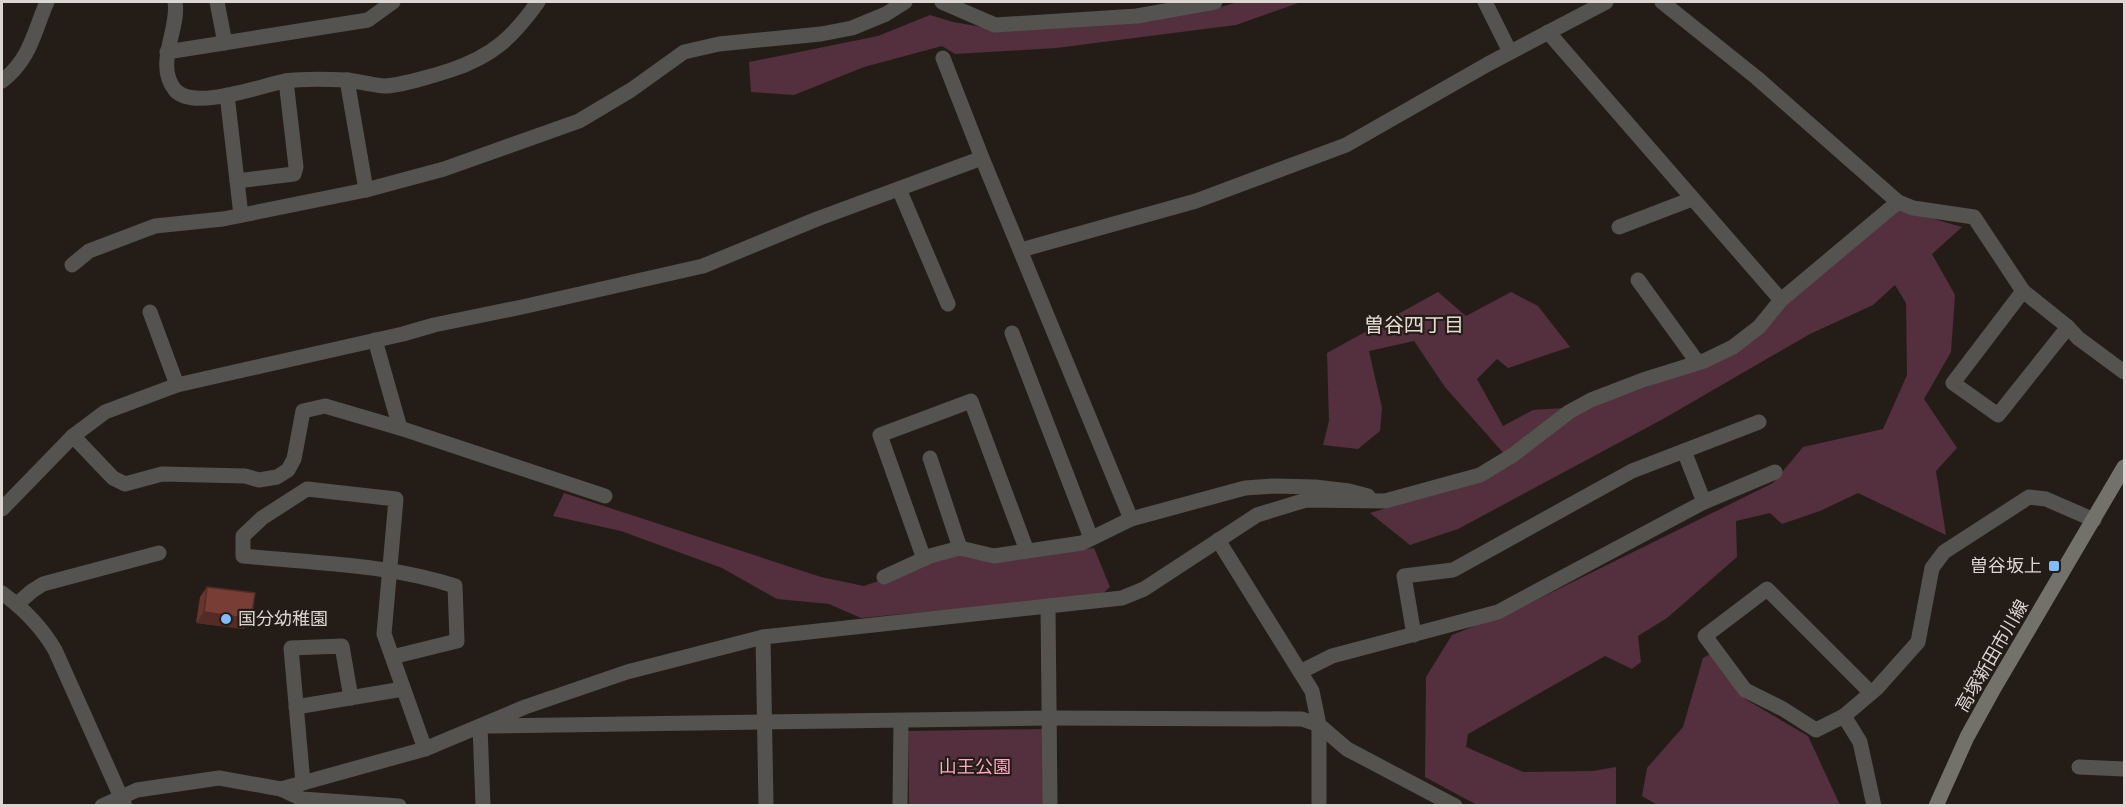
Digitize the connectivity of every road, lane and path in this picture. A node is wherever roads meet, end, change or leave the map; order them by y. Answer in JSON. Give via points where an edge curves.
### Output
{"nodes":[{"id":1,"x":47,"y":2,"type":"edge"},
{"id":2,"x":175,"y":2,"type":"edge"},
{"id":3,"x":217,"y":2,"type":"edge"},
{"id":4,"x":393,"y":2,"type":"edge"},
{"id":5,"x":538,"y":2,"type":"edge"},
{"id":6,"x":904,"y":2,"type":"edge"},
{"id":7,"x":942,"y":2,"type":"edge"},
{"id":8,"x":1215,"y":2,"type":"edge"},
{"id":9,"x":1485,"y":2,"type":"edge"},
{"id":10,"x":1606,"y":2,"type":"edge"},
{"id":11,"x":1662,"y":2,"type":"edge"},
{"id":12,"x":1548,"y":32,"type":"junction"},
{"id":13,"x":225,"y":43,"type":"junction"},
{"id":14,"x":167,"y":52,"type":"junction"},
{"id":15,"x":1510,"y":52,"type":"junction"},
{"id":16,"x":943,"y":58,"type":"dead end"},
{"id":17,"x":347,"y":80,"type":"junction"},
{"id":18,"x":2,"y":81,"type":"edge"},
{"id":19,"x":286,"y":81,"type":"junction"},
{"id":20,"x":227,"y":95,"type":"junction"},
{"id":21,"x":982,"y":158,"type":"junction"},
{"id":22,"x":237,"y":181,"type":"junction"},
{"id":23,"x":899,"y":189,"type":"junction"},
{"id":24,"x":366,"y":190,"type":"junction"},
{"id":25,"x":1692,"y":199,"type":"junction"},
{"id":26,"x":1898,"y":202,"type":"junction"},
{"id":27,"x":241,"y":215,"type":"junction"},
{"id":28,"x":1619,"y":227,"type":"dead end"},
{"id":29,"x":1020,"y":250,"type":"junction"},
{"id":30,"x":72,"y":265,"type":"dead end"},
{"id":31,"x":1638,"y":280,"type":"dead end"},
{"id":32,"x":2023,"y":291,"type":"junction"},
{"id":33,"x":1781,"y":300,"type":"junction"},
{"id":34,"x":948,"y":304,"type":"dead end"},
{"id":35,"x":150,"y":312,"type":"dead end"},
{"id":36,"x":2068,"y":327,"type":"junction"},
{"id":37,"x":1012,"y":333,"type":"dead end"},
{"id":38,"x":375,"y":340,"type":"junction"},
{"id":39,"x":1698,"y":363,"type":"junction"},
{"id":40,"x":2124,"y":372,"type":"edge"},
{"id":41,"x":177,"y":385,"type":"junction"},
{"id":42,"x":1759,"y":422,"type":"dead end"},
{"id":43,"x":400,"y":428,"type":"junction"},
{"id":44,"x":73,"y":436,"type":"junction"},
{"id":45,"x":1684,"y":451,"type":"junction"},
{"id":46,"x":930,"y":458,"type":"dead end"},
{"id":47,"x":2124,"y":467,"type":"edge"},
{"id":48,"x":1775,"y":472,"type":"dead end"},
{"id":49,"x":605,"y":496,"type":"dead end"},
{"id":50,"x":1385,"y":501,"type":"junction"},
{"id":51,"x":1704,"y":502,"type":"junction"},
{"id":52,"x":2,"y":509,"type":"edge"},
{"id":53,"x":1131,"y":519,"type":"junction"},
{"id":54,"x":2094,"y":520,"type":"junction"},
{"id":55,"x":1091,"y":538,"type":"junction"},
{"id":56,"x":1218,"y":540,"type":"junction"},
{"id":57,"x":960,"y":548,"type":"junction"},
{"id":58,"x":1027,"y":551,"type":"junction"},
{"id":59,"x":159,"y":553,"type":"dead end"},
{"id":60,"x":924,"y":559,"type":"junction"},
{"id":61,"x":391,"y":571,"type":"junction"},
{"id":62,"x":884,"y":577,"type":"dead end"},
{"id":63,"x":2,"y":593,"type":"edge"},
{"id":64,"x":17,"y":604,"type":"junction"},
{"id":65,"x":1048,"y":606,"type":"junction"},
{"id":66,"x":1414,"y":635,"type":"junction"},
{"id":67,"x":764,"y":638,"type":"junction"},
{"id":68,"x":392,"y":657,"type":"junction"},
{"id":69,"x":1300,"y":672,"type":"junction"},
{"id":70,"x":404,"y":689,"type":"junction"},
{"id":71,"x":1871,"y":693,"type":"junction"},
{"id":72,"x":351,"y":698,"type":"junction"},
{"id":73,"x":297,"y":707,"type":"junction"},
{"id":74,"x":1844,"y":716,"type":"junction"},
{"id":75,"x":1050,"y":718,"type":"junction"},
{"id":76,"x":901,"y":721,"type":"junction"},
{"id":77,"x":764,"y":722,"type":"junction"},
{"id":78,"x":1319,"y":725,"type":"junction"},
{"id":79,"x":480,"y":726,"type":"junction"},
{"id":80,"x":425,"y":749,"type":"junction"},
{"id":81,"x":2079,"y":766,"type":"dead end"},
{"id":82,"x":2124,"y":769,"type":"edge"},
{"id":83,"x":303,"y":783,"type":"junction"},
{"id":84,"x":281,"y":789,"type":"junction"},
{"id":85,"x":124,"y":802,"type":"edge"},
{"id":86,"x":102,"y":806,"type":"edge"},
{"id":87,"x":399,"y":806,"type":"edge"},
{"id":88,"x":483,"y":806,"type":"edge"},
{"id":89,"x":766,"y":806,"type":"edge"},
{"id":90,"x":900,"y":806,"type":"edge"},
{"id":91,"x":1050,"y":806,"type":"edge"},
{"id":92,"x":1319,"y":806,"type":"edge"},
{"id":93,"x":1455,"y":806,"type":"edge"},
{"id":94,"x":1874,"y":806,"type":"edge"},
{"id":95,"x":1936,"y":806,"type":"edge"}],
"edges":[{"from":1,"to":18,"type":"street","via":[[29,49]]},
{"from":2,"to":14,"type":"street"},
{"from":3,"to":13,"type":"street"},
{"from":4,"to":13,"type":"street","via":[[368,20]]},
{"from":5,"to":17,"type":"street","via":[[511,37],[459,67],[386,86]]},
{"from":6,"to":24,"type":"street","via":[[852,28],[684,52],[579,121],[444,169]]},
{"from":7,"to":8,"type":"street","via":[[995,25],[1137,16]]},
{"from":9,"to":15,"type":"street"},
{"from":10,"to":12,"type":"street"},
{"from":11,"to":26,"type":"street"},
{"from":12,"to":15,"type":"street"},
{"from":12,"to":25,"type":"street"},
{"from":13,"to":14,"type":"street"},
{"from":14,"to":20,"type":"street","via":[[170,80],[176,91],[197,99]]},
{"from":15,"to":29,"type":"street","via":[[1346,145],[1196,201]]},
{"from":16,"to":21,"type":"street"},
{"from":17,"to":19,"type":"street"},
{"from":17,"to":24,"type":"street"},
{"from":19,"to":20,"type":"street"},
{"from":19,"to":22,"type":"street","via":[[294,174]]},
{"from":20,"to":22,"type":"street"},
{"from":21,"to":23,"type":"street"},
{"from":21,"to":29,"type":"street"},
{"from":22,"to":27,"type":"street"},
{"from":23,"to":34,"type":"street"},
{"from":23,"to":38,"type":"street","via":[[703,266]]},
{"from":24,"to":27,"type":"street"},
{"from":25,"to":28,"type":"street"},
{"from":25,"to":33,"type":"street"},
{"from":26,"to":32,"type":"street","via":[[1974,217]]},
{"from":26,"to":33,"type":"street"},
{"from":27,"to":30,"type":"street","via":[[155,226],[88,252]]},
{"from":29,"to":53,"type":"street"},
{"from":31,"to":39,"type":"street"},
{"from":32,"to":36,"type":"street"},
{"from":32,"to":36,"type":"street","via":[[1953,383],[1998,415]]},
{"from":33,"to":39,"type":"street","via":[[1759,327],[1733,347]]},
{"from":35,"to":41,"type":"street"},
{"from":36,"to":40,"type":"street"},
{"from":37,"to":55,"type":"street"},
{"from":38,"to":41,"type":"street"},
{"from":38,"to":43,"type":"street"},
{"from":39,"to":50,"type":"street","via":[[1591,400],[1480,475]]},
{"from":41,"to":44,"type":"street","via":[[105,412]]},
{"from":42,"to":45,"type":"street"},
{"from":43,"to":44,"type":"street","via":[[325,406],[303,411],[294,459],[288,470],[277,477],[259,480],[245,476],[162,474],[125,484],[113,478]]},
{"from":43,"to":49,"type":"street"},
{"from":44,"to":52,"type":"street"},
{"from":45,"to":51,"type":"street"},
{"from":45,"to":66,"type":"street","via":[[1632,471],[1453,570],[1404,576]]},
{"from":46,"to":57,"type":"street"},
{"from":47,"to":54,"type":"main road","name":"高塚新田市川線"},
{"from":48,"to":51,"type":"street"},
{"from":50,"to":53,"type":"street","via":[[1315,487],[1245,488]]},
{"from":50,"to":56,"type":"street","via":[[1306,500],[1257,515]]},
{"from":51,"to":66,"type":"street","via":[[1498,612]]},
{"from":53,"to":55,"type":"street"},
{"from":54,"to":71,"type":"street","via":[[2046,499],[2029,497],[1944,552],[1932,568],[1918,642]]},
{"from":54,"to":95,"type":"main road","name":"高塚新田市川線","via":[[1967,737]]},
{"from":55,"to":58,"type":"street","via":[[1082,543]]},
{"from":56,"to":65,"type":"street","via":[[1144,589],[1122,598]]},
{"from":56,"to":69,"type":"street"},
{"from":57,"to":58,"type":"street","via":[[994,556]]},
{"from":57,"to":60,"type":"street"},
{"from":58,"to":60,"type":"street","via":[[971,401],[880,435]]},
{"from":59,"to":64,"type":"street","via":[[43,584]]},
{"from":60,"to":62,"type":"street"},
{"from":61,"to":61,"type":"street","via":[[243,556],[243,536],[262,518],[307,489],[396,499]]},
{"from":61,"to":68,"type":"street","via":[[384,633]]},
{"from":61,"to":68,"type":"street","via":[[455,586],[457,641]]},
{"from":63,"to":64,"type":"street"},
{"from":64,"to":85,"type":"street","via":[[44,630],[55,650]]},
{"from":65,"to":67,"type":"street"},
{"from":65,"to":75,"type":"street"},
{"from":66,"to":69,"type":"street","via":[[1332,656]]},
{"from":67,"to":77,"type":"street"},
{"from":67,"to":79,"type":"street","via":[[627,672]]},
{"from":68,"to":70,"type":"street"},
{"from":69,"to":78,"type":"street","via":[[1312,691]]},
{"from":70,"to":72,"type":"street"},
{"from":70,"to":80,"type":"street"},
{"from":71,"to":74,"type":"street"},
{"from":71,"to":74,"type":"street","via":[[1767,589],[1705,636],[1745,690],[1816,730]]},
{"from":72,"to":73,"type":"street"},
{"from":72,"to":73,"type":"street","via":[[342,646],[291,648]]},
{"from":73,"to":83,"type":"street"},
{"from":74,"to":94,"type":"street","via":[[1860,742]]},
{"from":75,"to":76,"type":"street"},
{"from":75,"to":78,"type":"street","via":[[1302,719]]},
{"from":75,"to":91,"type":"street"},
{"from":76,"to":77,"type":"street"},
{"from":76,"to":90,"type":"street"},
{"from":77,"to":79,"type":"street"},
{"from":77,"to":89,"type":"street"},
{"from":78,"to":92,"type":"street"},
{"from":78,"to":93,"type":"street","via":[[1347,749]]},
{"from":79,"to":80,"type":"street"},
{"from":79,"to":88,"type":"street"},
{"from":80,"to":83,"type":"street"},
{"from":81,"to":82,"type":"street"},
{"from":83,"to":84,"type":"street"},
{"from":84,"to":85,"type":"street","via":[[219,778],[137,790]]},
{"from":84,"to":87,"type":"street","via":[[302,799]]},
{"from":85,"to":86,"type":"street"}]}
